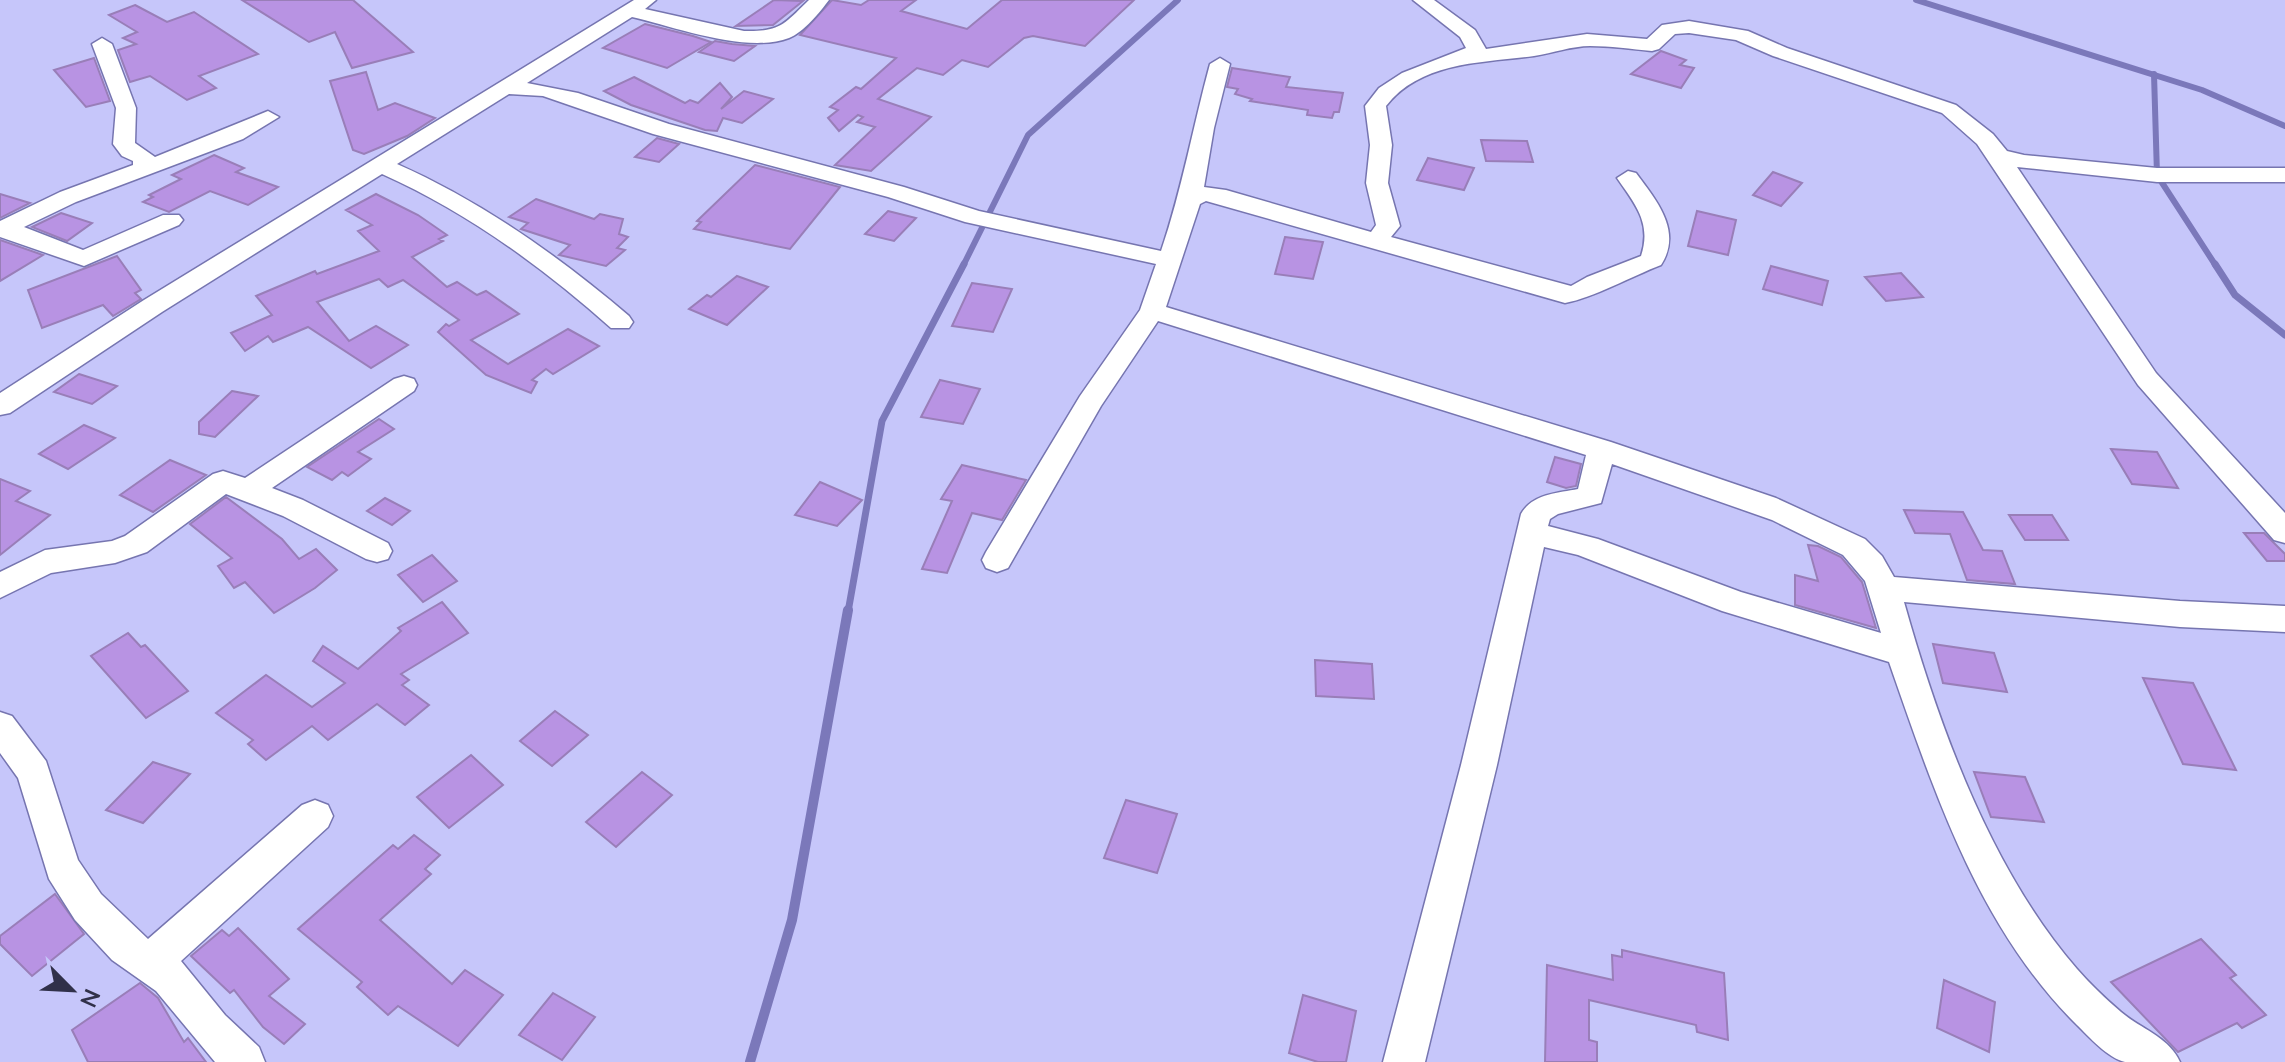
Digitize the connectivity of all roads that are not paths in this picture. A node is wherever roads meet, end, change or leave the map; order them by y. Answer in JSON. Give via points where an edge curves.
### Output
{"nodes":[{"id":1,"x":820,"y":0,"type":"edge"},
{"id":2,"x":1422,"y":0,"type":"edge"},
{"id":3,"x":637,"y":4,"type":"edge"},
{"id":4,"x":102,"y":44,"type":"dead end"},
{"id":5,"x":1470,"y":55,"type":"junction"},
{"id":6,"x":1220,"y":64,"type":"dead end"},
{"id":7,"x":504,"y":88,"type":"junction"},
{"id":8,"x":268,"y":117,"type":"dead end"},
{"id":9,"x":1999,"y":156,"type":"junction"},
{"id":10,"x":380,"y":165,"type":"junction"},
{"id":11,"x":143,"y":169,"type":"junction"},
{"id":12,"x":2285,"y":175,"type":"edge"},
{"id":13,"x":1628,"y":178,"type":"dead end"},
{"id":14,"x":1190,"y":200,"type":"junction"},
{"id":15,"x":171,"y":220,"type":"dead end"},
{"id":16,"x":2,"y":229,"type":"edge"},
{"id":17,"x":1377,"y":240,"type":"junction"},
{"id":18,"x":1170,"y":260,"type":"junction"},
{"id":19,"x":1152,"y":311,"type":"junction"},
{"id":20,"x":620,"y":322,"type":"dead end"},
{"id":21,"x":404,"y":385,"type":"dead end"},
{"id":22,"x":0,"y":406,"type":"edge"},
{"id":23,"x":1601,"y":449,"type":"junction"},
{"id":24,"x":250,"y":489,"type":"junction"},
{"id":25,"x":2285,"y":532,"type":"edge"},
{"id":26,"x":1532,"y":535,"type":"junction"},
{"id":27,"x":377,"y":551,"type":"dead end"},
{"id":28,"x":997,"y":560,"type":"dead end"},
{"id":29,"x":0,"y":586,"type":"edge"},
{"id":30,"x":1887,"y":588,"type":"junction"},
{"id":31,"x":2285,"y":619,"type":"edge"},
{"id":32,"x":1902,"y":652,"type":"junction"},
{"id":33,"x":0,"y":726,"type":"edge"},
{"id":34,"x":315,"y":816,"type":"dead end"},
{"id":35,"x":150,"y":963,"type":"junction"},
{"id":36,"x":244,"y":1062,"type":"edge"},
{"id":37,"x":1404,"y":1062,"type":"edge"},
{"id":38,"x":2159,"y":1062,"type":"edge"}],
"edges":[{"from":1,"to":3,"type":"street","via":[[788,33],[763,38]]},
{"from":2,"to":5,"type":"street","via":[[1468,34],[1476,49]]},
{"from":3,"to":7,"type":"street"},
{"from":4,"to":11,"type":"street","via":[[126,108],[124,144],[145,158]]},
{"from":5,"to":9,"type":"street","via":[[1587,40],[1652,45],[1669,29],[1712,29],[1949,109]]},
{"from":5,"to":17,"type":"street","via":[[1417,73],[1386,92],[1375,106],[1381,145],[1377,183],[1388,226]]},
{"from":6,"to":14,"type":"street"},
{"from":7,"to":10,"type":"street"},
{"from":7,"to":18,"type":"street","via":[[557,93],[661,129],[973,217]]},
{"from":8,"to":11,"type":"street"},
{"from":9,"to":12,"type":"street","via":[[2157,175]]},
{"from":9,"to":25,"type":"street","via":[[2147,379]]},
{"from":10,"to":20,"type":"street","via":[[435,189],[573,281]]},
{"from":10,"to":22,"type":"street"},
{"from":11,"to":16,"type":"street"},
{"from":13,"to":17,"type":"street","via":[[1657,220],[1659,244],[1652,260],[1578,293],[1565,295]]},
{"from":14,"to":17,"type":"street","via":[[1218,195]]},
{"from":14,"to":18,"type":"street"},
{"from":15,"to":16,"type":"street","via":[[84,259]]},
{"from":18,"to":19,"type":"street"},
{"from":19,"to":23,"type":"street"},
{"from":19,"to":28,"type":"street","via":[[1090,402]]},
{"from":21,"to":24,"type":"street"},
{"from":23,"to":26,"type":"street","via":[[1591,496],[1543,507]]},
{"from":23,"to":30,"type":"street","via":[[1817,527],[1859,550]]},
{"from":24,"to":27,"type":"street"},
{"from":24,"to":29,"type":"street","via":[[223,481],[136,544],[45,562]]},
{"from":26,"to":32,"type":"street","via":[[1548,535],[1805,626]]},
{"from":26,"to":37,"type":"street"},
{"from":30,"to":31,"type":"street"},
{"from":30,"to":32,"type":"street"},
{"from":32,"to":38,"type":"street","via":[[1990,876],[2018,925],[2052,974]]},
{"from":33,"to":35,"type":"street","via":[[34,772],[62,867],[88,907],[126,947]]},
{"from":34,"to":35,"type":"street"},
{"from":35,"to":36,"type":"street","via":[[170,977]]}]}
